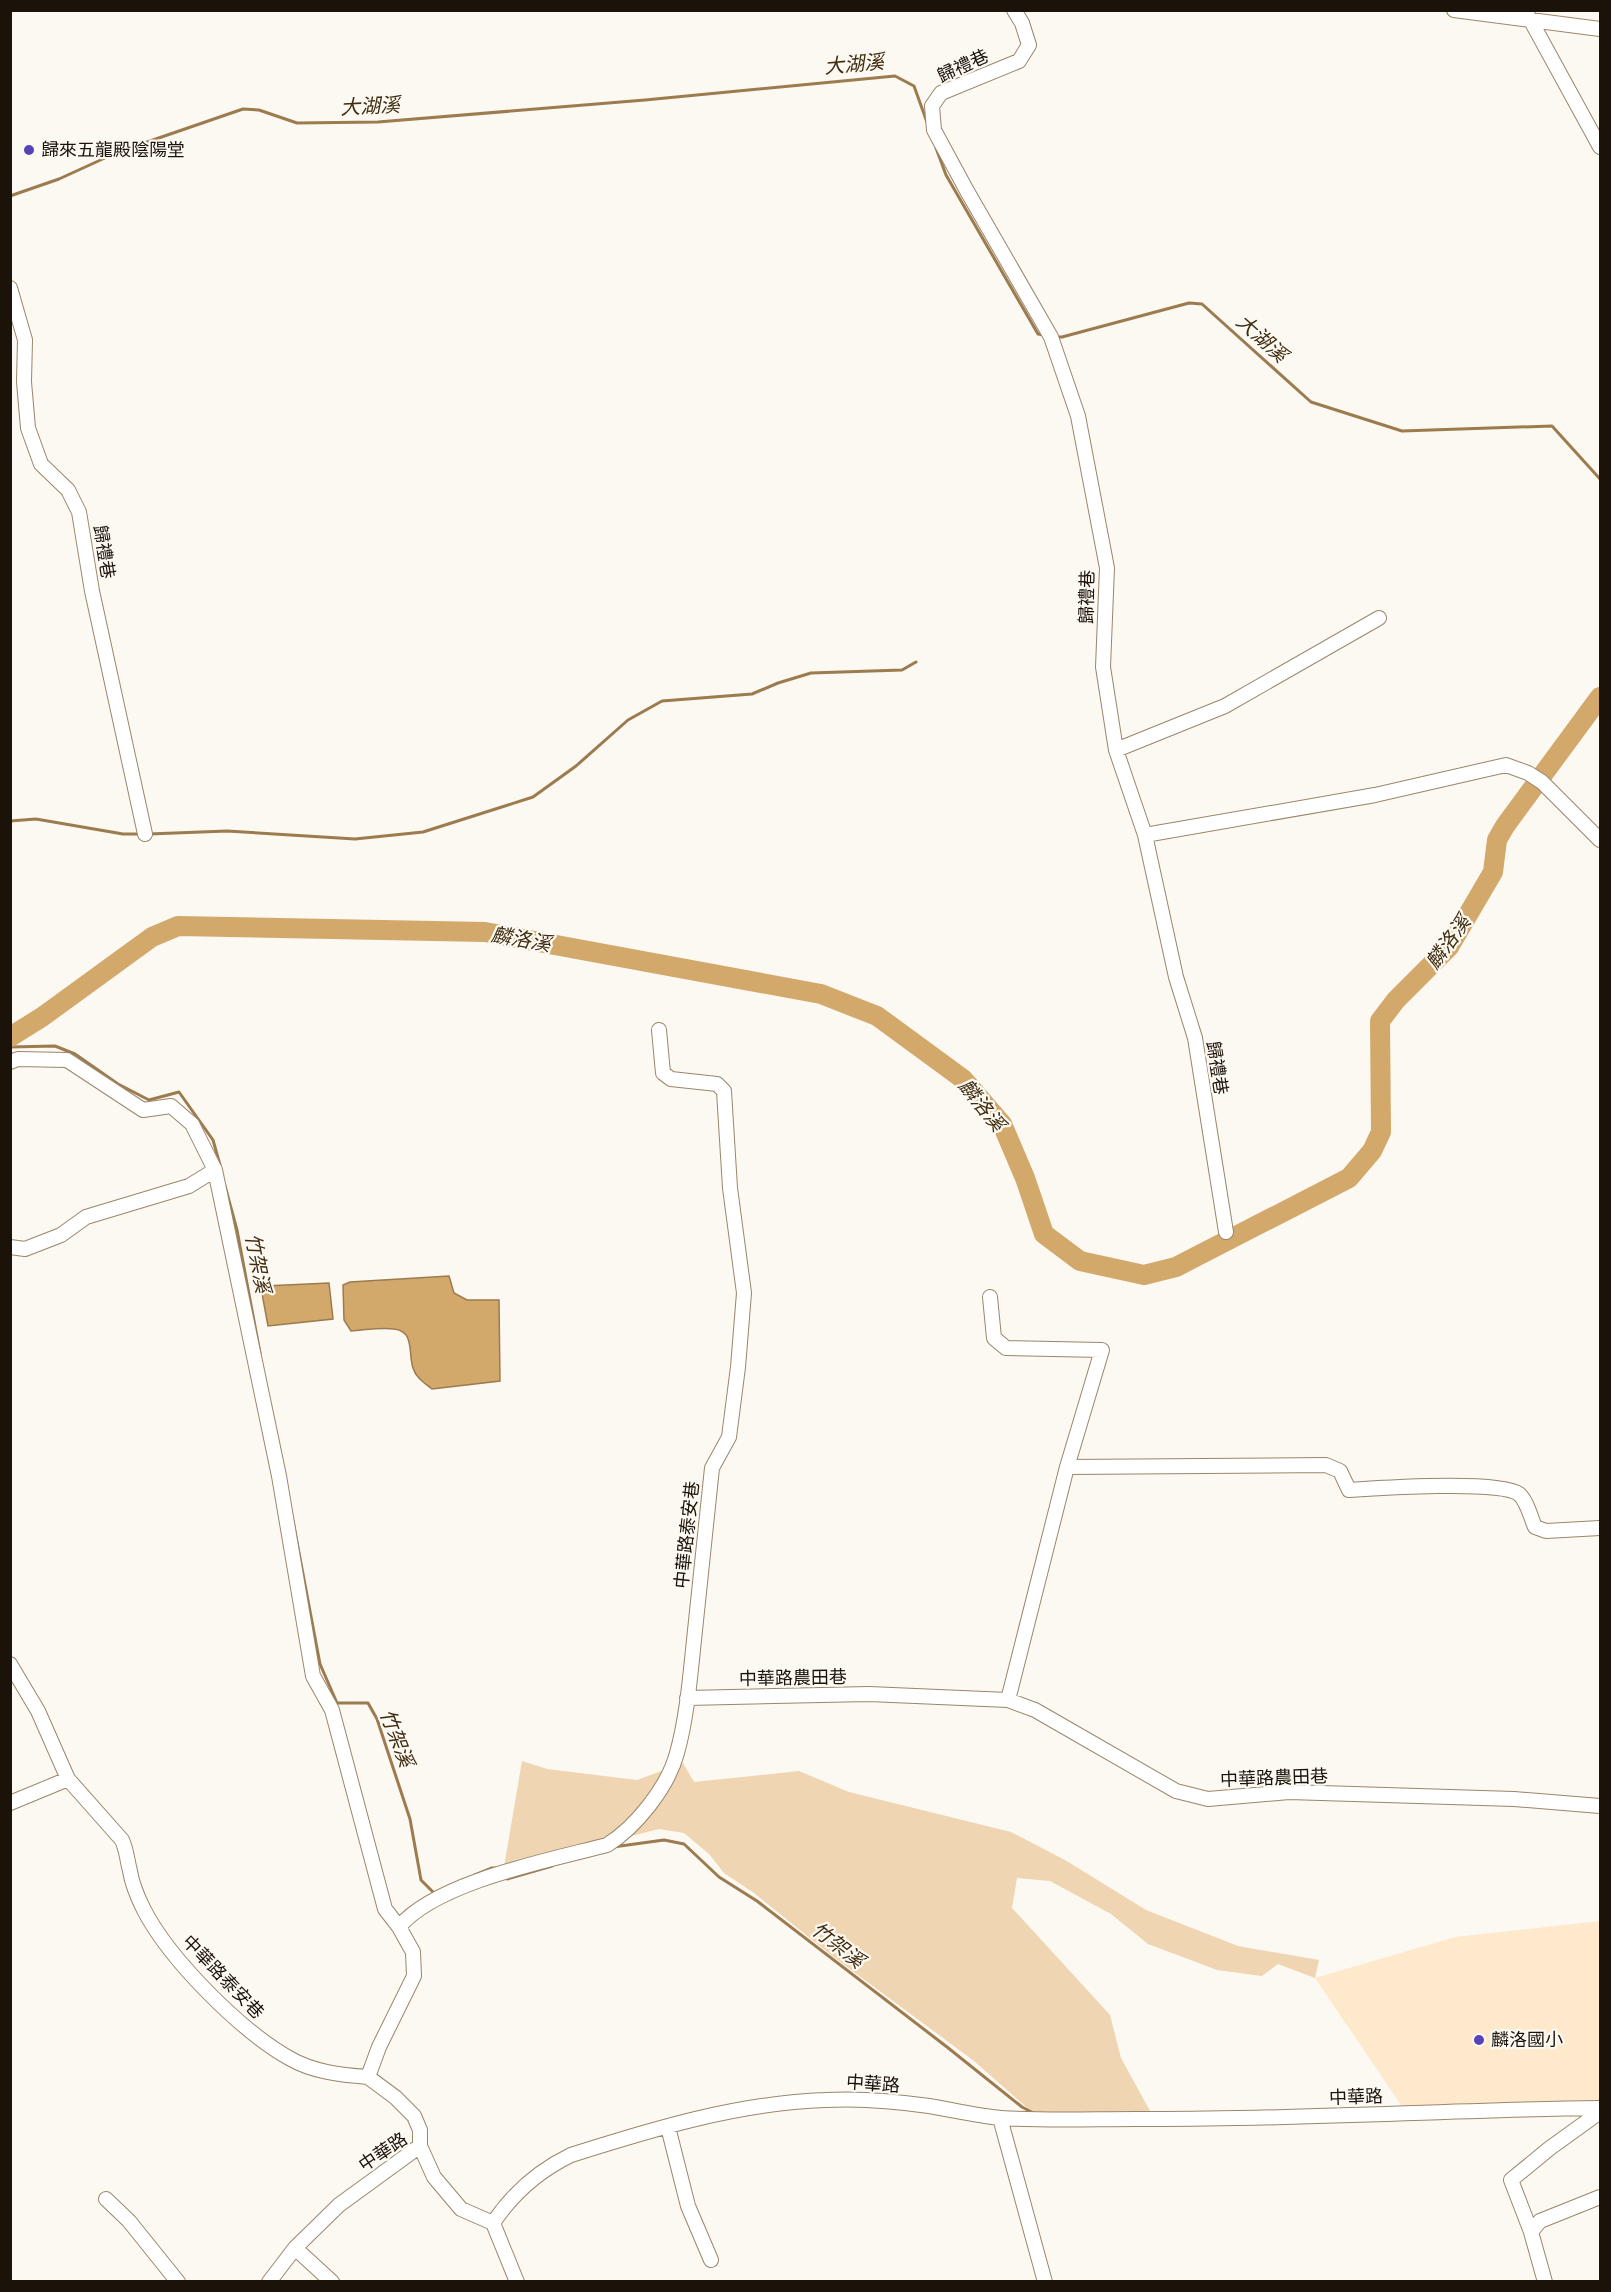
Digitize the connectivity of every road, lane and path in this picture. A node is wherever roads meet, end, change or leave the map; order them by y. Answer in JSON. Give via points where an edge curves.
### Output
{"nodes":[{"id":1,"x":1014,"y":10,"type":"edge"},
{"id":2,"x":1454,"y":10,"type":"edge"},
{"id":3,"x":1529,"y":16,"type":"edge"},
{"id":4,"x":1600,"y":29,"type":"edge"},
{"id":5,"x":1600,"y":147,"type":"edge"},
{"id":6,"x":10,"y":288,"type":"edge"},
{"id":7,"x":1379,"y":618,"type":"dead end"},
{"id":8,"x":1116,"y":750,"type":"junction"},
{"id":9,"x":145,"y":834,"type":"dead end"},
{"id":10,"x":1145,"y":835,"type":"junction"},
{"id":11,"x":1600,"y":840,"type":"edge"},
{"id":12,"x":659,"y":1030,"type":"dead end"},
{"id":13,"x":10,"y":1062,"type":"edge"},
{"id":14,"x":214,"y":1170,"type":"junction"},
{"id":15,"x":1226,"y":1232,"type":"dead end"},
{"id":16,"x":10,"y":1247,"type":"edge"},
{"id":17,"x":990,"y":1297,"type":"dead end"},
{"id":18,"x":1067,"y":1467,"type":"junction"},
{"id":19,"x":1600,"y":1528,"type":"edge"},
{"id":20,"x":10,"y":1664,"type":"edge"},
{"id":21,"x":687,"y":1698,"type":"junction"},
{"id":22,"x":1008,"y":1700,"type":"junction"},
{"id":23,"x":68,"y":1779,"type":"junction"},
{"id":24,"x":10,"y":1803,"type":"edge"},
{"id":25,"x":1600,"y":1806,"type":"edge"},
{"id":26,"x":399,"y":1927,"type":"junction"},
{"id":27,"x":368,"y":2078,"type":"junction"},
{"id":28,"x":1600,"y":2110,"type":"edge"},
{"id":29,"x":1000,"y":2118,"type":"junction"},
{"id":30,"x":668,"y":2127,"type":"junction"},
{"id":31,"x":420,"y":2145,"type":"junction"},
{"id":32,"x":1600,"y":2197,"type":"edge"},
{"id":33,"x":106,"y":2199,"type":"dead end"},
{"id":34,"x":493,"y":2223,"type":"junction"},
{"id":35,"x":1531,"y":2232,"type":"junction"},
{"id":36,"x":295,"y":2248,"type":"junction"},
{"id":37,"x":711,"y":2260,"type":"dead end"},
{"id":38,"x":178,"y":2282,"type":"edge"},
{"id":39,"x":269,"y":2282,"type":"edge"},
{"id":40,"x":332,"y":2282,"type":"edge"},
{"id":41,"x":517,"y":2282,"type":"edge"},
{"id":42,"x":1046,"y":2282,"type":"edge"},
{"id":43,"x":1545,"y":2282,"type":"edge"}],
"edges":[{"from":1,"to":8,"type":"street","name":"歸禮巷","via":[[1029,45],[1019,61],[941,93],[932,106],[934,130],[1051,337],[1078,416],[1107,568],[1103,667]]},
{"from":2,"to":3,"type":"street"},
{"from":3,"to":4,"type":"street"},
{"from":3,"to":5,"type":"street"},
{"from":6,"to":9,"type":"street","name":"歸禮巷","via":[[25,340],[28,428],[41,464],[68,490],[79,512],[92,591]]},
{"from":7,"to":8,"type":"street","via":[[1225,706]]},
{"from":8,"to":10,"type":"street","name":"歸禮巷"},
{"from":10,"to":11,"type":"street","via":[[1376,795],[1506,765],[1542,782]]},
{"from":10,"to":15,"type":"street","name":"歸禮巷","via":[[1176,977],[1195,1038]]},
{"from":12,"to":21,"type":"street","name":"中華路泰安巷","via":[[663,1073],[671,1079],[717,1084],[724,1091],[730,1188],[744,1293],[729,1437],[712,1468]]},
{"from":13,"to":14,"type":"street","via":[[68,1060],[143,1110],[171,1107],[192,1124]]},
{"from":14,"to":16,"type":"street","via":[[189,1186],[86,1218],[62,1235],[25,1249]]},
{"from":14,"to":26,"type":"street","via":[[279,1476],[313,1676],[332,1710],[385,1909]]},
{"from":17,"to":18,"type":"street","via":[[994,1338],[1006,1348],[1101,1350]]},
{"from":18,"to":19,"type":"street","via":[[1326,1465],[1340,1471],[1349,1490],[1425,1486],[1509,1488],[1521,1496],[1535,1527],[1546,1531]]},
{"from":18,"to":22,"type":"street"},
{"from":20,"to":23,"type":"street","name":"中華路泰安巷","via":[[38,1712]]},
{"from":21,"to":22,"type":"street","name":"中華路農田巷","via":[[869,1694]]},
{"from":21,"to":26,"type":"street","name":"中華路泰安巷","via":[[677,1754],[666,1781],[625,1833],[607,1845],[502,1872],[421,1906]]},
{"from":22,"to":25,"type":"street","name":"中華路農田巷","via":[[1035,1710],[1176,1791],[1208,1799],[1289,1792],[1514,1799]]},
{"from":23,"to":24,"type":"street"},
{"from":23,"to":27,"type":"street","name":"中華路泰安巷","via":[[122,1840],[144,1909],[189,1973],[250,2032],[290,2059],[329,2074]]},
{"from":26,"to":27,"type":"street","via":[[413,1952],[414,1976]]},
{"from":27,"to":31,"type":"street","name":"中華路泰安巷","via":[[414,2116],[420,2130]]},
{"from":28,"to":29,"type":"street","name":"中華路","via":[[1503,2109],[1139,2120]]},
{"from":28,"to":35,"type":"street","via":[[1511,2180]]},
{"from":29,"to":30,"type":"street","name":"中華路","via":[[924,2106],[826,2100],[729,2110]]},
{"from":29,"to":42,"type":"street"},
{"from":30,"to":34,"type":"street","name":"中華路","via":[[611,2142],[553,2164],[531,2179]]},
{"from":30,"to":37,"type":"street","via":[[688,2206]]},
{"from":31,"to":34,"type":"street","name":"中華路","via":[[434,2177],[461,2210]]},
{"from":31,"to":36,"type":"street","name":"中華路","via":[[339,2205]]},
{"from":32,"to":35,"type":"street","via":[[1540,2221]]},
{"from":33,"to":38,"type":"street"},
{"from":34,"to":41,"type":"street"},
{"from":35,"to":43,"type":"street"},
{"from":36,"to":39,"type":"street","name":"中華路"},
{"from":36,"to":40,"type":"street"}]}
